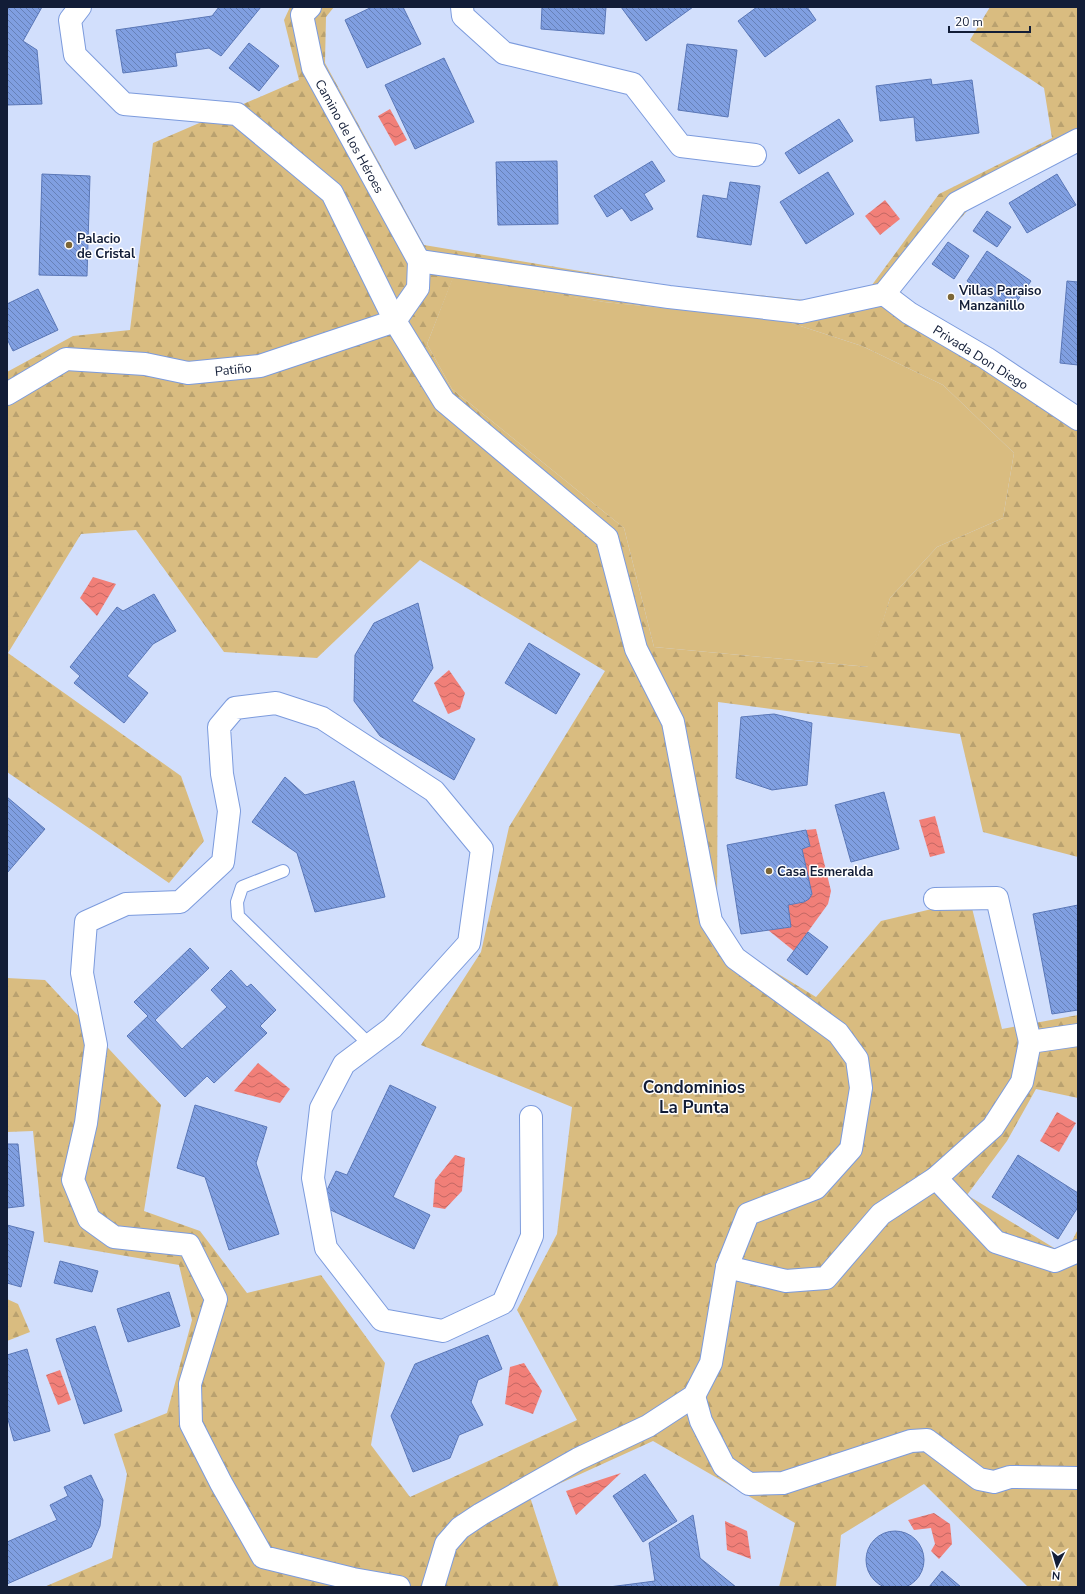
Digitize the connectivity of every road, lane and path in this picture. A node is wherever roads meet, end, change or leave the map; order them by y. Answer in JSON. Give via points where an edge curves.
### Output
{"nodes":[{"id":1,"x":80,"y":7,"type":"edge"},
{"id":2,"x":310,"y":7,"type":"edge"},
{"id":3,"x":462,"y":7,"type":"edge"},
{"id":4,"x":1078,"y":140,"type":"edge"},
{"id":5,"x":755,"y":155,"type":"dead end"},
{"id":6,"x":419,"y":261,"type":"junction"},
{"id":7,"x":884,"y":294,"type":"junction"},
{"id":8,"x":395,"y":320,"type":"junction"},
{"id":9,"x":7,"y":394,"type":"edge"},
{"id":10,"x":1078,"y":419,"type":"edge"},
{"id":11,"x":283,"y":871,"type":"dead end"},
{"id":12,"x":936,"y":899,"type":"dead end"},
{"id":13,"x":1078,"y":1035,"type":"edge"},
{"id":14,"x":1030,"y":1042,"type":"junction"},
{"id":15,"x":370,"y":1045,"type":"junction"},
{"id":16,"x":531,"y":1117,"type":"dead end"},
{"id":17,"x":936,"y":1178,"type":"junction"},
{"id":18,"x":1078,"y":1251,"type":"edge"},
{"id":19,"x":727,"y":1267,"type":"junction"},
{"id":20,"x":694,"y":1396,"type":"junction"},
{"id":21,"x":1078,"y":1478,"type":"edge"},
{"id":22,"x":399,"y":1587,"type":"edge"},
{"id":23,"x":433,"y":1587,"type":"edge"}],
"edges":[{"from":1,"to":8,"type":"street","via":[[70,20],[75,55],[124,104],[237,114],[332,193]]},
{"from":2,"to":6,"type":"street","name":"Camino de los Héroes","via":[[302,15],[313,68]]},
{"from":3,"to":5,"type":"street","via":[[462,16],[504,53],[633,84],[681,146]]},
{"from":4,"to":7,"type":"street","via":[[957,203]]},
{"from":6,"to":7,"type":"street","via":[[669,297],[801,312]]},
{"from":6,"to":8,"type":"street","via":[[418,288]]},
{"from":7,"to":10,"type":"street","name":"Privada Don Diego","via":[[909,313],[986,358]]},
{"from":8,"to":9,"type":"street","name":"Patiño","via":[[260,366],[188,373],[145,364],[66,359]]},
{"from":8,"to":19,"type":"street","via":[[444,401],[607,538],[636,648],[673,722],[711,921],[735,958],[838,1032],[857,1059],[861,1088],[851,1149],[816,1188],[748,1214]]},
{"from":11,"to":15,"type":"lane","via":[[242,887],[237,902],[238,916]]},
{"from":12,"to":14,"type":"street","via":[[997,898]]},
{"from":13,"to":14,"type":"street"},
{"from":14,"to":17,"type":"street","via":[[1022,1082],[993,1127]]},
{"from":15,"to":16,"type":"street","via":[[344,1064],[321,1108],[313,1178],[326,1248],[382,1320],[443,1331],[503,1303],[532,1236]]},
{"from":15,"to":22,"type":"street","via":[[392,1028],[469,943],[482,849],[434,791],[322,718],[276,703],[235,708],[219,727],[222,774],[229,810],[223,862],[180,902],[126,904],[86,922],[82,973],[96,1045],[86,1123],[73,1180],[89,1219],[114,1236],[189,1245],[216,1299],[190,1384],[191,1424],[221,1484],[263,1557],[353,1579]]},
{"from":17,"to":18,"type":"street","via":[[996,1242],[1055,1261]]},
{"from":17,"to":19,"type":"street","via":[[881,1214],[826,1278],[786,1281]]},
{"from":19,"to":20,"type":"street","via":[[711,1363]]},
{"from":20,"to":21,"type":"street","via":[[701,1421],[724,1466],[749,1484],[783,1483],[911,1441],[927,1440],[979,1479],[994,1482],[1010,1477]]},
{"from":20,"to":23,"type":"street","via":[[648,1426],[578,1459],[460,1528],[446,1544]]}]}
